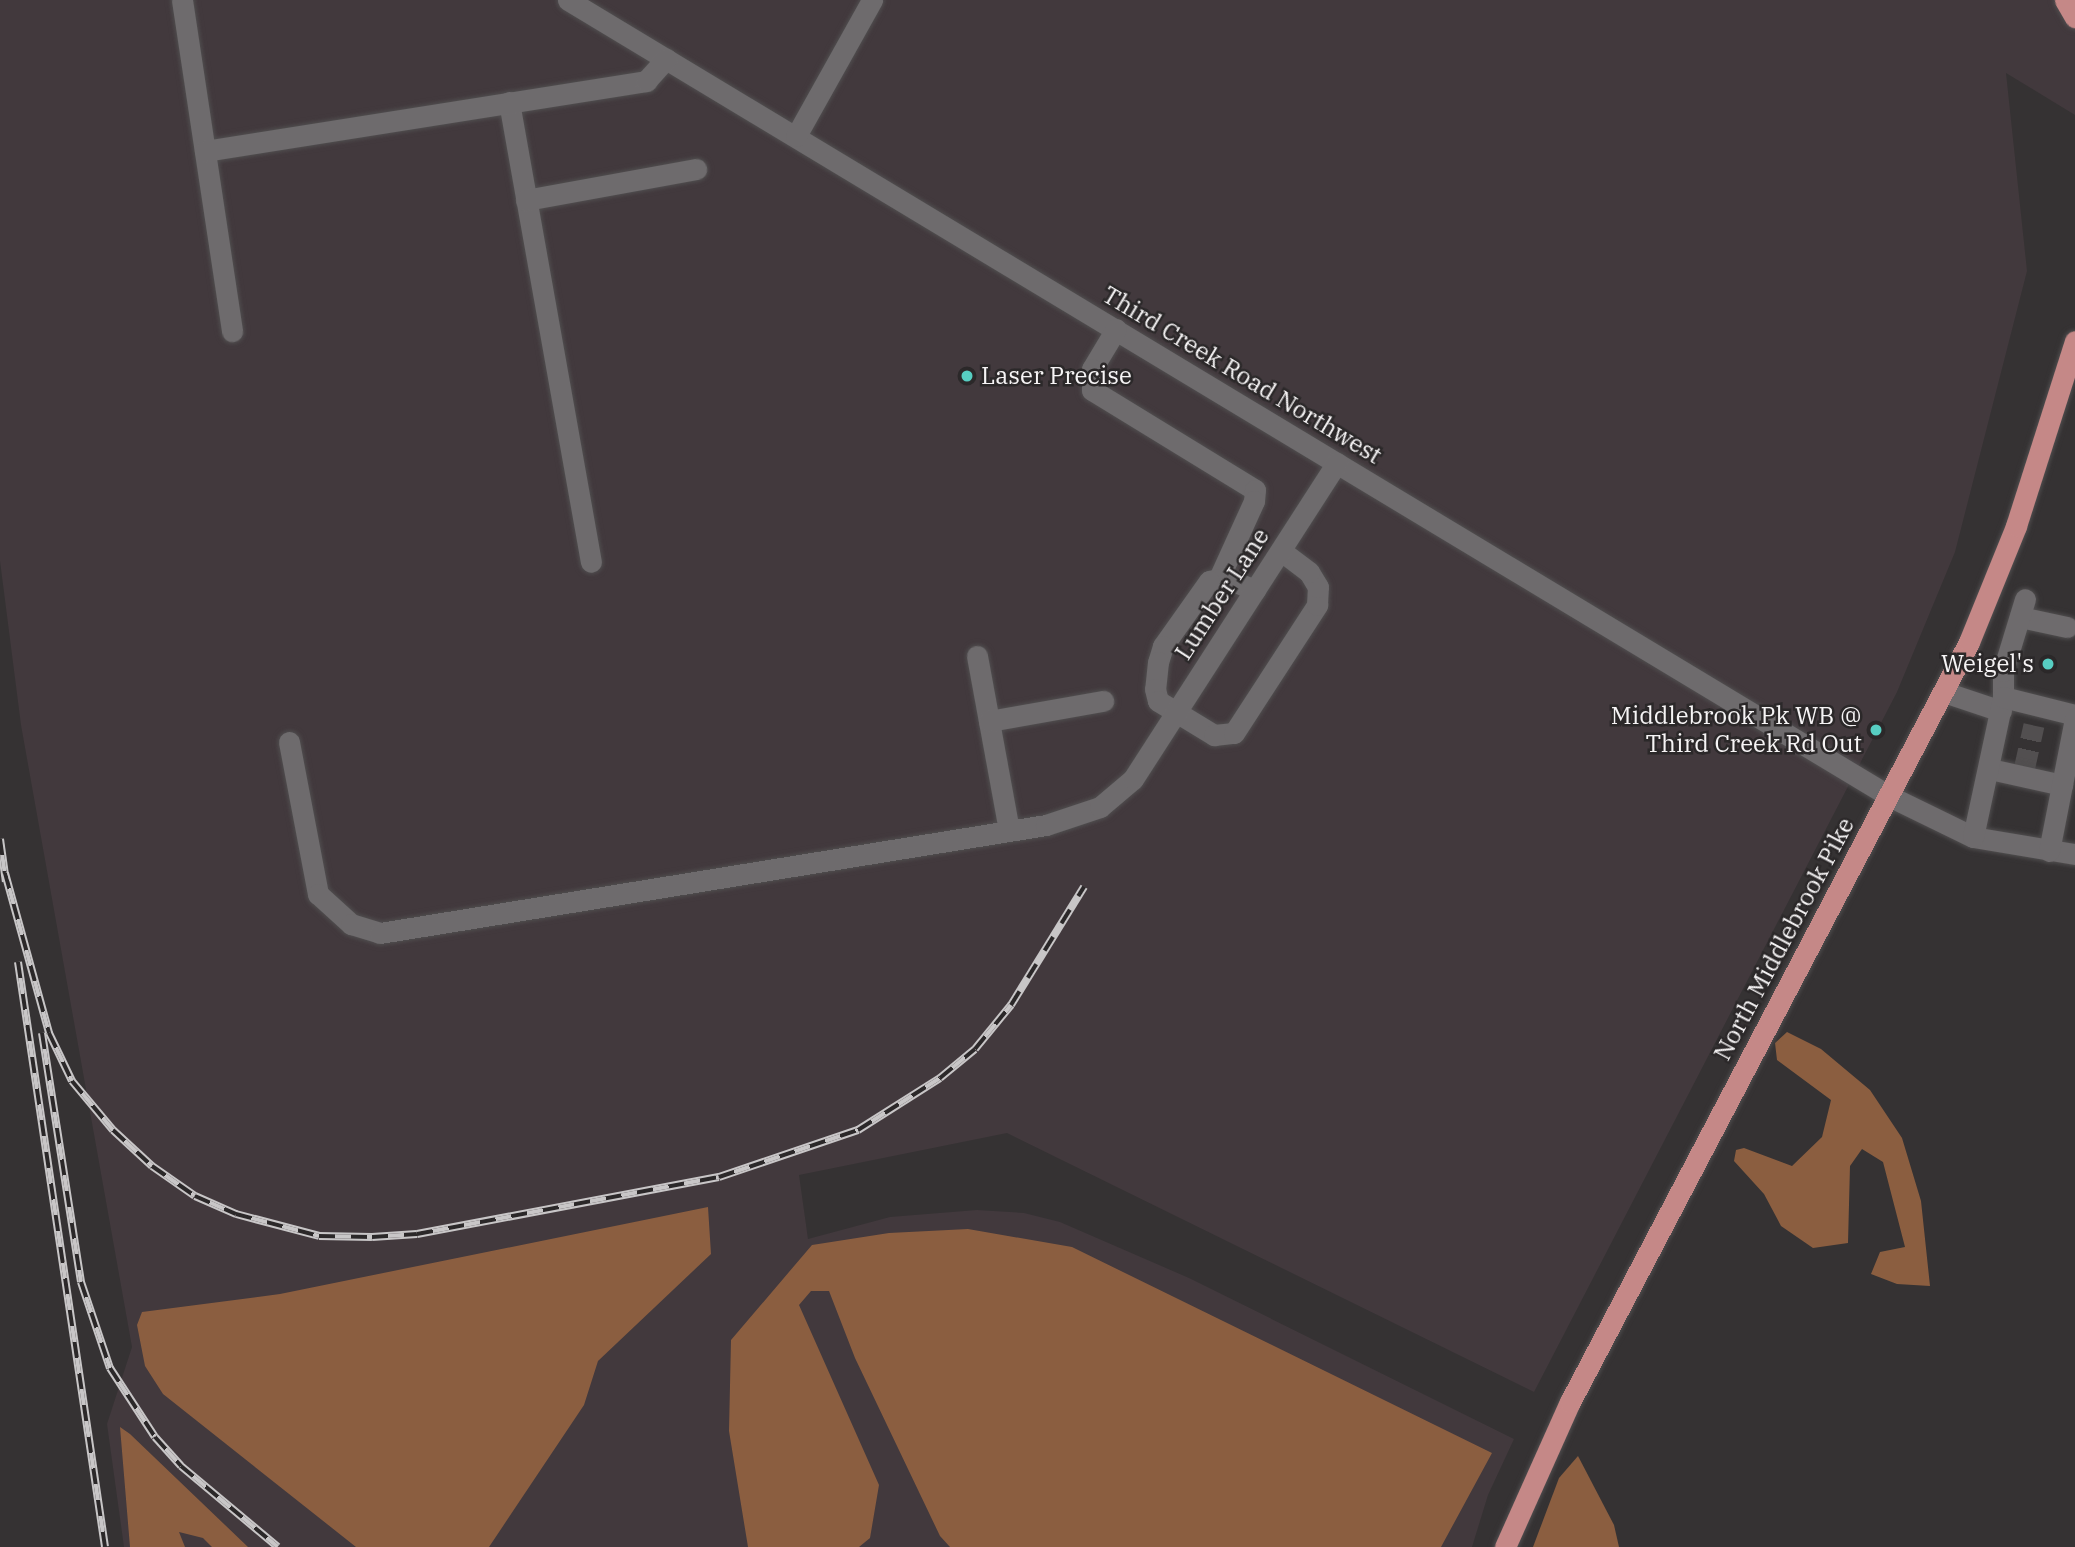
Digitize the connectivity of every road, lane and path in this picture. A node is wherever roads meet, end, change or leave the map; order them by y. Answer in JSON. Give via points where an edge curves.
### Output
{"nodes":[{"id":1,"x":182,"y":0,"type":"edge"},
{"id":2,"x":568,"y":0,"type":"edge"},
{"id":3,"x":872,"y":0,"type":"edge"},
{"id":4,"x":2065,"y":0,"type":"edge"},
{"id":5,"x":2075,"y":17,"type":"edge"},
{"id":6,"x":667,"y":59,"type":"junction"},
{"id":7,"x":509,"y":102,"type":"junction"},
{"id":8,"x":796,"y":136,"type":"junction"},
{"id":9,"x":205,"y":151,"type":"junction"},
{"id":10,"x":696,"y":169,"type":"dead end"},
{"id":11,"x":526,"y":200,"type":"junction"},
{"id":12,"x":1116,"y":329,"type":"junction"},
{"id":13,"x":232,"y":331,"type":"dead end"},
{"id":14,"x":2075,"y":341,"type":"edge"},
{"id":15,"x":1337,"y":463,"type":"junction"},
{"id":16,"x":1281,"y":551,"type":"junction"},
{"id":17,"x":591,"y":562,"type":"dead end"},
{"id":18,"x":1219,"y":578,"type":"junction"},
{"id":19,"x":1255,"y":590,"type":"junction"},
{"id":20,"x":2067,"y":627,"type":"dead end"},
{"id":21,"x":977,"y":656,"type":"dead end"},
{"id":22,"x":1944,"y":692,"type":"junction"},
{"id":23,"x":1103,"y":701,"type":"dead end"},
{"id":24,"x":2002,"y":704,"type":"junction"},
{"id":25,"x":1176,"y":714,"type":"junction"},
{"id":26,"x":989,"y":721,"type":"junction"},
{"id":27,"x":2074,"y":725,"type":"edge"},
{"id":28,"x":289,"y":742,"type":"dead end"},
{"id":29,"x":1990,"y":769,"type":"junction"},
{"id":30,"x":2062,"y":785,"type":"junction"},
{"id":31,"x":1889,"y":796,"type":"junction"},
{"id":32,"x":1009,"y":830,"type":"junction"},
{"id":33,"x":1973,"y":837,"type":"junction"},
{"id":34,"x":2049,"y":851,"type":"junction"},
{"id":35,"x":2075,"y":853,"type":"edge"},
{"id":36,"x":1505,"y":1547,"type":"edge"}],
"edges":[{"from":1,"to":9,"type":"street"},
{"from":2,"to":6,"type":"street","name":"Third Creek Road Northwest"},
{"from":3,"to":8,"type":"street"},
{"from":4,"to":5,"type":"main road"},
{"from":6,"to":7,"type":"street","via":[[646,81]]},
{"from":6,"to":8,"type":"street","name":"Third Creek Road Northwest"},
{"from":7,"to":9,"type":"street"},
{"from":7,"to":11,"type":"street"},
{"from":8,"to":12,"type":"street","name":"Third Creek Road Northwest"},
{"from":9,"to":13,"type":"street"},
{"from":10,"to":11,"type":"street"},
{"from":11,"to":17,"type":"street"},
{"from":12,"to":15,"type":"street","name":"Third Creek Road Northwest"},
{"from":12,"to":18,"type":"street","via":[[1092,369],[1092,390],[1255,490]]},
{"from":14,"to":22,"type":"main road","name":"North Middlebrook Pike","via":[[2016,526]]},
{"from":15,"to":16,"type":"street","name":"Lumber Lane"},
{"from":15,"to":31,"type":"street","name":"Third Creek Road Northwest"},
{"from":16,"to":19,"type":"street","name":"Lumber Lane"},
{"from":16,"to":25,"type":"street","via":[[1309,572],[1318,596],[1257,702],[1234,733],[1225,737]]},
{"from":18,"to":19,"type":"street","via":[[1234,579]]},
{"from":18,"to":25,"type":"street","via":[[1201,587],[1158,662],[1158,701]]},
{"from":19,"to":25,"type":"street","name":"Lumber Lane"},
{"from":20,"to":24,"type":"street","via":[[2022,608],[2003,671]]},
{"from":21,"to":26,"type":"street"},
{"from":22,"to":24,"type":"street"},
{"from":22,"to":31,"type":"main road","name":"North Middlebrook Pike"},
{"from":23,"to":26,"type":"street"},
{"from":24,"to":27,"type":"street"},
{"from":24,"to":29,"type":"street"},
{"from":25,"to":32,"type":"street","name":"Lumber Lane","via":[[1133,779],[1100,807],[1046,825]]},
{"from":26,"to":32,"type":"street"},
{"from":27,"to":30,"type":"street"},
{"from":28,"to":32,"type":"street","name":"Lumber Lane","via":[[318,894],[351,924],[380,933]]},
{"from":29,"to":30,"type":"street"},
{"from":29,"to":33,"type":"street"},
{"from":30,"to":34,"type":"street"},
{"from":31,"to":33,"type":"street","name":"Third Creek Road Northwest"},
{"from":31,"to":36,"type":"main road","name":"North Middlebrook Pike","via":[[1570,1402]]},
{"from":33,"to":34,"type":"street","name":"Third Creek Road Northwest"},
{"from":34,"to":35,"type":"street","name":"Third Creek Road Northwest"}]}
